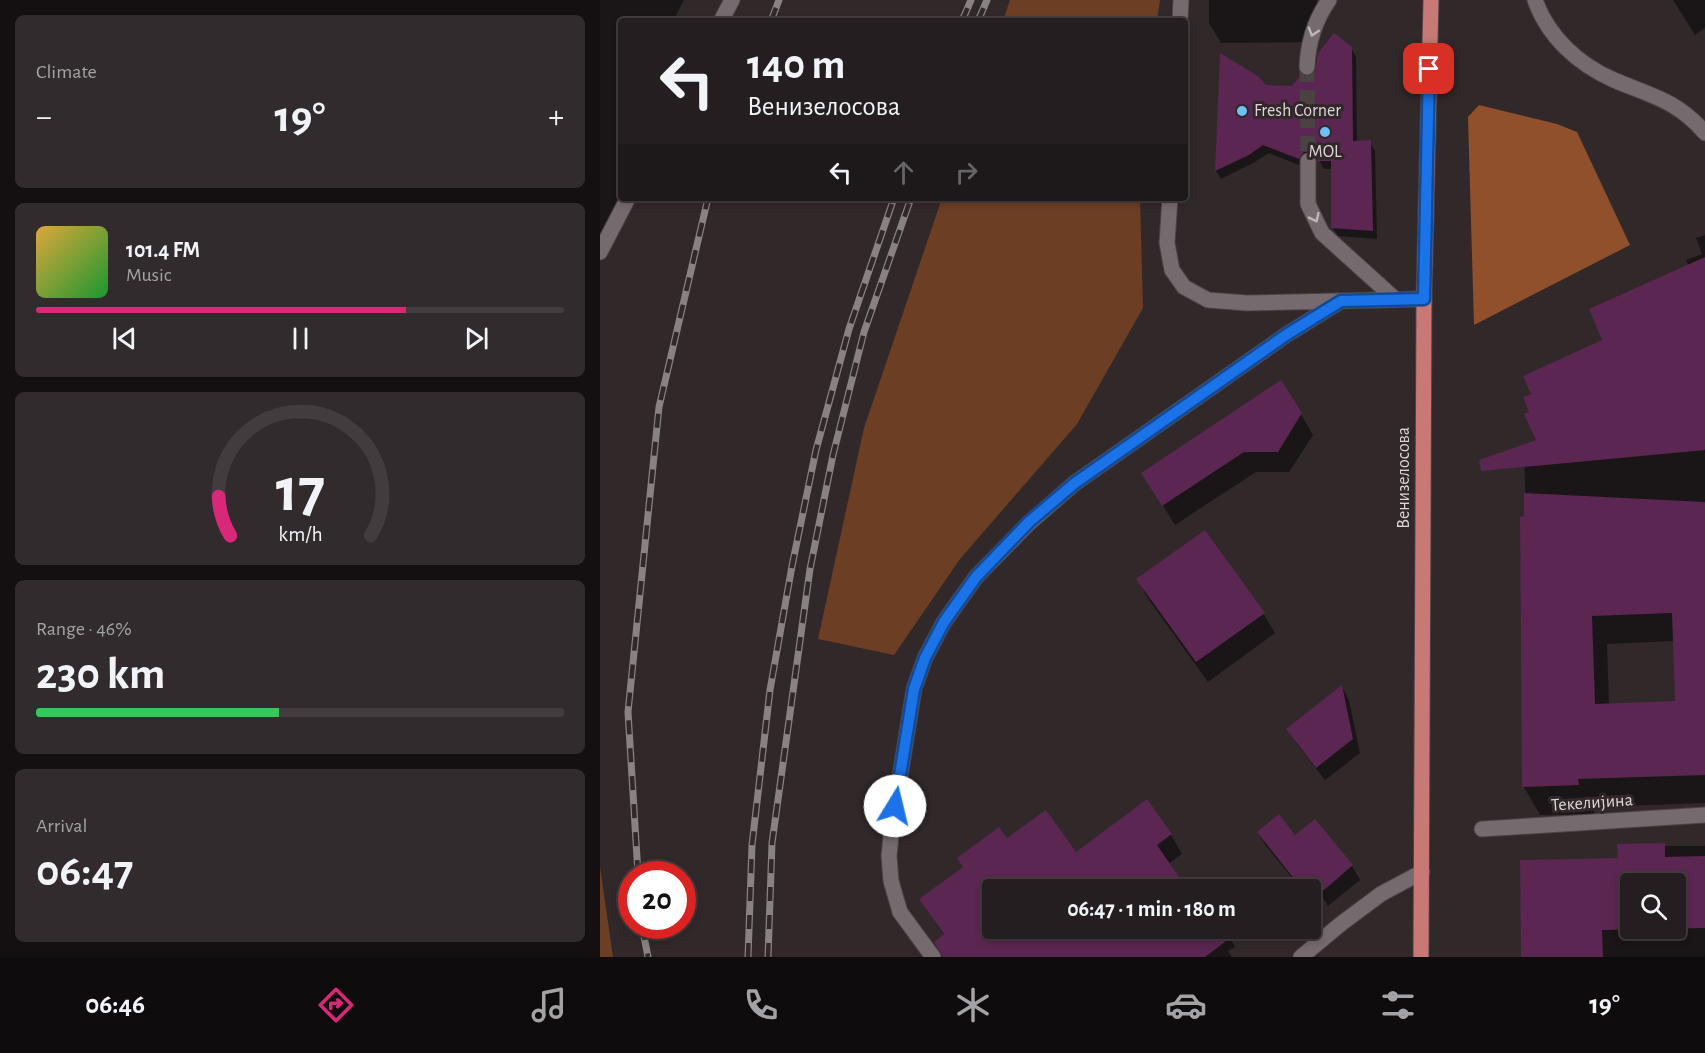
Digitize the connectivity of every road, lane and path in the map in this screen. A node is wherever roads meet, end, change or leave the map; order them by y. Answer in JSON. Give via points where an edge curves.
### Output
{"nodes":[{"id":1,"x":732,"y":0,"type":"edge"},
{"id":2,"x":1181,"y":0,"type":"edge"},
{"id":3,"x":1329,"y":0,"type":"edge"},
{"id":4,"x":1431,"y":0,"type":"edge"},
{"id":5,"x":1535,"y":0,"type":"edge"},
{"id":6,"x":723,"y":18,"type":"edge"},
{"id":7,"x":1180,"y":18,"type":"edge"},
{"id":8,"x":1307,"y":67,"type":"tunnel mouth"},
{"id":9,"x":1705,"y":133,"type":"edge"},
{"id":10,"x":1308,"y":162,"type":"tunnel mouth"},
{"id":11,"x":626,"y":201,"type":"edge"},
{"id":12,"x":1170,"y":201,"type":"edge"},
{"id":13,"x":600,"y":252,"type":"edge"},
{"id":14,"x":1424,"y":299,"type":"junction"},
{"id":15,"x":1395,"y":300,"type":"junction"},
{"id":16,"x":1341,"y":301,"type":"junction"},
{"id":17,"x":1705,"y":815,"type":"edge"},
{"id":18,"x":1482,"y":829,"type":"dead end"},
{"id":19,"x":1422,"y":872,"type":"junction"},
{"id":20,"x":933,"y":957,"type":"edge"},
{"id":21,"x":1301,"y":957,"type":"edge"},
{"id":22,"x":1421,"y":957,"type":"edge"}],
"edges":[{"from":1,"to":6,"type":"street"},
{"from":2,"to":7,"type":"street"},
{"from":3,"to":8,"type":"street","one_way":true,"via":[[1313,31]]},
{"from":4,"to":14,"type":"main road","name":"Венизелосова"},
{"from":5,"to":9,"type":"street","via":[[1556,39],[1574,55],[1613,80],[1657,95]]},
{"from":10,"to":15,"type":"street","one_way":true,"via":[[1308,204],[1322,233]]},
{"from":11,"to":13,"type":"street"},
{"from":12,"to":16,"type":"street","via":[[1167,243],[1172,270],[1184,287],[1208,300]]},
{"from":14,"to":15,"type":"street"},
{"from":14,"to":19,"type":"main road","name":"Венизелосова"},
{"from":15,"to":16,"type":"street"},
{"from":16,"to":20,"type":"street","via":[[1075,483],[1029,522],[976,577],[944,622],[914,689],[889,856],[900,912]]},
{"from":17,"to":18,"type":"street","name":"Текелијина"},
{"from":19,"to":21,"type":"street","via":[[1381,894]]},
{"from":19,"to":22,"type":"main road","name":"Венизелосова"}]}
